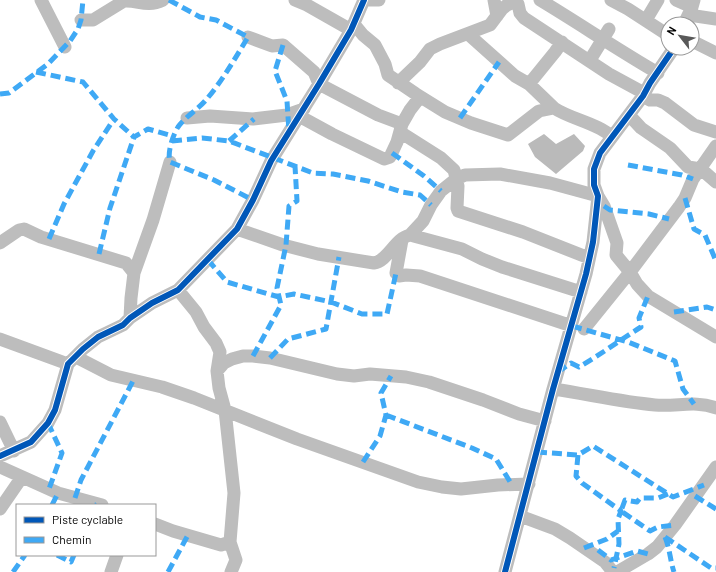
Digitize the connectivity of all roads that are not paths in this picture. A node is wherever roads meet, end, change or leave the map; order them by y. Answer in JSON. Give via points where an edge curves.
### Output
{"nodes":[{"id":1,"x":41,"y":0,"type":"edge"},
{"id":2,"x":163,"y":0,"type":"edge"},
{"id":3,"x":295,"y":0,"type":"edge"},
{"id":4,"x":364,"y":0,"type":"edge"},
{"id":5,"x":379,"y":0,"type":"edge"},
{"id":6,"x":494,"y":0,"type":"edge"},
{"id":7,"x":540,"y":0,"type":"edge"},
{"id":8,"x":611,"y":0,"type":"edge"},
{"id":9,"x":658,"y":0,"type":"edge"},
{"id":10,"x":676,"y":0,"type":"edge"},
{"id":11,"x":518,"y":1,"type":"edge"},
{"id":12,"x":690,"y":12,"type":"edge"},
{"id":13,"x":497,"y":16,"type":"junction"},
{"id":14,"x":716,"y":19,"type":"edge"},
{"id":15,"x":81,"y":20,"type":"dead end"},
{"id":16,"x":646,"y":20,"type":"junction"},
{"id":17,"x":353,"y":27,"type":"junction"},
{"id":18,"x":660,"y":30,"type":"edge"},
{"id":19,"x":468,"y":34,"type":"junction"},
{"id":20,"x":606,"y":34,"type":"junction"},
{"id":21,"x":248,"y":37,"type":"dead end"},
{"id":22,"x":562,"y":42,"type":"junction"},
{"id":23,"x":700,"y":45,"type":"edge"},
{"id":24,"x":64,"y":46,"type":"dead end"},
{"id":25,"x":716,"y":53,"type":"edge"},
{"id":26,"x":669,"y":56,"type":"edge"},
{"id":27,"x":590,"y":60,"type":"junction"},
{"id":28,"x":658,"y":73,"type":"junction"},
{"id":29,"x":398,"y":83,"type":"junction"},
{"id":30,"x":319,"y":84,"type":"junction"},
{"id":31,"x":529,"y":84,"type":"junction"},
{"id":32,"x":643,"y":95,"type":"junction"},
{"id":33,"x":420,"y":97,"type":"junction"},
{"id":34,"x":554,"y":108,"type":"junction"},
{"id":35,"x":301,"y":113,"type":"junction"},
{"id":36,"x":629,"y":115,"type":"junction"},
{"id":37,"x":187,"y":118,"type":"dead end"},
{"id":38,"x":401,"y":128,"type":"junction"},
{"id":39,"x":716,"y":132,"type":"edge"},
{"id":40,"x":612,"y":137,"type":"junction"},
{"id":41,"x":716,"y":146,"type":"edge"},
{"id":42,"x":170,"y":162,"type":"dead end"},
{"id":43,"x":701,"y":169,"type":"junction"},
{"id":44,"x":456,"y":179,"type":"junction"},
{"id":45,"x":716,"y":182,"type":"edge"},
{"id":46,"x":598,"y":196,"type":"junction"},
{"id":47,"x":237,"y":229,"type":"junction"},
{"id":48,"x":406,"y":238,"type":"junction"},
{"id":49,"x":0,"y":243,"type":"edge"},
{"id":50,"x":589,"y":258,"type":"junction"},
{"id":51,"x":630,"y":272,"type":"junction"},
{"id":52,"x":134,"y":273,"type":"junction"},
{"id":53,"x":178,"y":290,"type":"junction"},
{"id":54,"x":581,"y":292,"type":"junction"},
{"id":55,"x":130,"y":318,"type":"junction"},
{"id":56,"x":578,"y":327,"type":"junction"},
{"id":57,"x":716,"y":337,"type":"edge"},
{"id":58,"x":0,"y":339,"type":"edge"},
{"id":59,"x":72,"y":361,"type":"junction"},
{"id":60,"x":217,"y":371,"type":"junction"},
{"id":61,"x":554,"y":389,"type":"junction"},
{"id":62,"x":716,"y":408,"type":"edge"},
{"id":63,"x":225,"y":410,"type":"junction"},
{"id":64,"x":545,"y":421,"type":"junction"},
{"id":65,"x":0,"y":422,"type":"edge"},
{"id":66,"x":14,"y":451,"type":"junction"},
{"id":67,"x":0,"y":456,"type":"edge"},
{"id":68,"x":0,"y":467,"type":"edge"},
{"id":69,"x":716,"y":467,"type":"edge"},
{"id":70,"x":22,"y":478,"type":"junction"},
{"id":71,"x":529,"y":484,"type":"junction"},
{"id":72,"x":98,"y":504,"type":"edge"},
{"id":73,"x":0,"y":509,"type":"edge"},
{"id":74,"x":520,"y":516,"type":"junction"},
{"id":75,"x":156,"y":524,"type":"edge"},
{"id":76,"x":230,"y":542,"type":"junction"},
{"id":77,"x":117,"y":556,"type":"edge"},
{"id":78,"x":111,"y":572,"type":"edge"},
{"id":79,"x":231,"y":572,"type":"edge"},
{"id":80,"x":505,"y":572,"type":"edge"},
{"id":81,"x":613,"y":572,"type":"edge"},
{"id":82,"x":617,"y":572,"type":"edge"}],
"edges":[{"from":1,"to":24,"type":"street"},
{"from":2,"to":15,"type":"street","via":[[145,4],[127,0],[92,20]]},
{"from":3,"to":17,"type":"street"},
{"from":4,"to":5,"type":"street"},
{"from":4,"to":17,"type":"street"},
{"from":6,"to":13,"type":"street"},
{"from":7,"to":20,"type":"street","via":[[582,25]]},
{"from":8,"to":16,"type":"street"},
{"from":9,"to":16,"type":"street"},
{"from":10,"to":12,"type":"street"},
{"from":11,"to":13,"type":"street","via":[[507,5]]},
{"from":11,"to":22,"type":"street","via":[[518,9],[524,18]]},
{"from":12,"to":14,"type":"street"},
{"from":13,"to":19,"type":"street","via":[[490,25]]},
{"from":16,"to":18,"type":"street"},
{"from":17,"to":29,"type":"street","via":[[375,45],[388,75]]},
{"from":17,"to":30,"type":"street"},
{"from":19,"to":29,"type":"street","via":[[430,50]]},
{"from":19,"to":31,"type":"street","via":[[515,76]]},
{"from":20,"to":27,"type":"street"},
{"from":20,"to":28,"type":"street","via":[[617,50]]},
{"from":21,"to":30,"type":"street","via":[[272,46],[283,45],[314,72]]},
{"from":22,"to":27,"type":"street"},
{"from":22,"to":31,"type":"street"},
{"from":23,"to":25,"type":"street"},
{"from":26,"to":28,"type":"street"},
{"from":27,"to":32,"type":"street"},
{"from":28,"to":32,"type":"street"},
{"from":29,"to":33,"type":"street"},
{"from":30,"to":35,"type":"street"},
{"from":30,"to":38,"type":"street"},
{"from":31,"to":34,"type":"street"},
{"from":32,"to":36,"type":"street"},
{"from":32,"to":39,"type":"street","via":[[650,100],[658,100],[694,125]]},
{"from":33,"to":34,"type":"street","via":[[445,112],[508,135],[539,111]]},
{"from":33,"to":38,"type":"street"},
{"from":34,"to":40,"type":"street","via":[[593,125]]},
{"from":35,"to":37,"type":"street","via":[[253,119],[210,116]]},
{"from":35,"to":38,"type":"street","via":[[332,134],[384,159],[390,158]]},
{"from":35,"to":47,"type":"street","via":[[272,160]]},
{"from":36,"to":40,"type":"street"},
{"from":36,"to":43,"type":"street","via":[[641,128],[670,148],[688,167]]},
{"from":38,"to":44,"type":"street","via":[[454,170]]},
{"from":40,"to":46,"type":"street","via":[[600,153],[594,169],[594,185]]},
{"from":41,"to":43,"type":"street"},
{"from":42,"to":52,"type":"street"},
{"from":43,"to":45,"type":"street"},
{"from":43,"to":51,"type":"street","via":[[679,207]]},
{"from":44,"to":46,"type":"street","via":[[465,175],[500,174],[550,183]]},
{"from":44,"to":48,"type":"street","via":[[441,191],[423,221]]},
{"from":44,"to":50,"type":"street","via":[[458,211],[523,232]]},
{"from":46,"to":50,"type":"street"},
{"from":46,"to":51,"type":"street","via":[[618,243],[616,255]]},
{"from":47,"to":48,"type":"street","via":[[318,254],[374,263],[379,262],[393,246]]},
{"from":47,"to":53,"type":"street"},
{"from":48,"to":54,"type":"street","via":[[462,249],[488,262]]},
{"from":48,"to":56,"type":"street","via":[[396,273],[399,276],[420,276]]},
{"from":49,"to":52,"type":"street","via":[[24,229],[41,237],[126,263]]},
{"from":50,"to":54,"type":"street"},
{"from":51,"to":56,"type":"street"},
{"from":51,"to":57,"type":"street","via":[[648,296]]},
{"from":52,"to":55,"type":"street"},
{"from":53,"to":55,"type":"street"},
{"from":53,"to":60,"type":"street","via":[[196,312],[220,352]]},
{"from":54,"to":56,"type":"street"},
{"from":55,"to":59,"type":"street","via":[[123,325],[98,337]]},
{"from":56,"to":61,"type":"street"},
{"from":58,"to":59,"type":"street"},
{"from":59,"to":63,"type":"street","via":[[111,376],[162,387]]},
{"from":59,"to":66,"type":"street","via":[[48,423],[31,442]]},
{"from":60,"to":63,"type":"street"},
{"from":60,"to":64,"type":"street","via":[[232,359],[253,356],[337,374],[406,377],[429,382]]},
{"from":61,"to":62,"type":"street","via":[[654,405],[697,403]]},
{"from":61,"to":64,"type":"street"},
{"from":63,"to":71,"type":"street","via":[[297,439],[418,482],[461,489]]},
{"from":63,"to":76,"type":"street","via":[[234,493]]},
{"from":64,"to":71,"type":"street"},
{"from":65,"to":66,"type":"street"},
{"from":66,"to":67,"type":"street"},
{"from":68,"to":70,"type":"street"},
{"from":69,"to":82,"type":"street","via":[[657,547]]},
{"from":70,"to":72,"type":"street","via":[[58,493]]},
{"from":70,"to":73,"type":"street"},
{"from":71,"to":74,"type":"street"},
{"from":74,"to":80,"type":"street"},
{"from":74,"to":81,"type":"street","via":[[555,529],[570,538],[605,562]]},
{"from":75,"to":76,"type":"street","via":[[221,545]]},
{"from":76,"to":79,"type":"street","via":[[236,560]]},
{"from":77,"to":78,"type":"street"}]}
